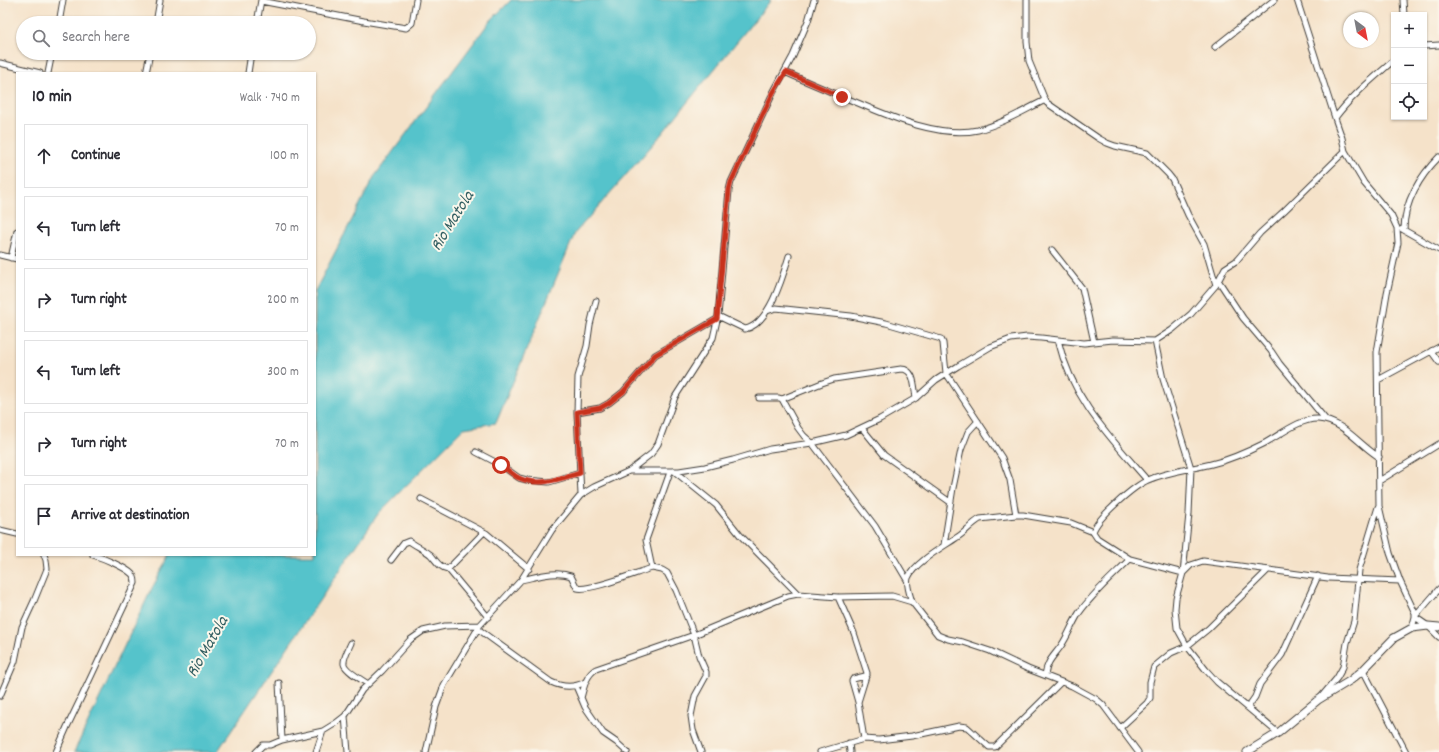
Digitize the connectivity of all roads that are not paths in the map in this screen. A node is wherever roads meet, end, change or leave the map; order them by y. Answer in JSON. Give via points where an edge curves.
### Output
{"nodes":[{"id":1,"x":63,"y":0,"type":"edge"},
{"id":2,"x":160,"y":0,"type":"edge"},
{"id":3,"x":261,"y":0,"type":"edge"},
{"id":4,"x":416,"y":0,"type":"edge"},
{"id":5,"x":814,"y":0,"type":"edge"},
{"id":6,"x":1028,"y":0,"type":"edge"},
{"id":7,"x":1274,"y":0,"type":"edge"},
{"id":8,"x":1297,"y":0,"type":"edge"},
{"id":9,"x":1403,"y":0,"type":"edge"},
{"id":10,"x":1404,"y":12,"type":"edge"},
{"id":11,"x":60,"y":16,"type":"edge"},
{"id":12,"x":157,"y":16,"type":"edge"},
{"id":13,"x":258,"y":16,"type":"edge"},
{"id":14,"x":1427,"y":46,"type":"edge"},
{"id":15,"x":1439,"y":46,"type":"edge"},
{"id":16,"x":1215,"y":47,"type":"dead end"},
{"id":17,"x":51,"y":60,"type":"edge"},
{"id":18,"x":149,"y":60,"type":"edge"},
{"id":19,"x":250,"y":60,"type":"edge"},
{"id":20,"x":0,"y":63,"type":"edge"},
{"id":21,"x":1391,"y":63,"type":"edge"},
{"id":22,"x":36,"y":72,"type":"edge"},
{"id":23,"x":48,"y":72,"type":"edge"},
{"id":24,"x":146,"y":72,"type":"edge"},
{"id":25,"x":248,"y":72,"type":"edge"},
{"id":26,"x":786,"y":72,"type":"junction"},
{"id":27,"x":1045,"y":100,"type":"junction"},
{"id":28,"x":1334,"y":118,"type":"junction"},
{"id":29,"x":1344,"y":151,"type":"junction"},
{"id":30,"x":1439,"y":157,"type":"edge"},
{"id":31,"x":1398,"y":228,"type":"junction"},
{"id":32,"x":1404,"y":230,"type":"junction"},
{"id":33,"x":16,"y":240,"type":"edge"},
{"id":34,"x":1052,"y":250,"type":"dead end"},
{"id":35,"x":1439,"y":250,"type":"edge"},
{"id":36,"x":0,"y":255,"type":"edge"},
{"id":37,"x":789,"y":256,"type":"dead end"},
{"id":38,"x":14,"y":258,"type":"edge"},
{"id":39,"x":1217,"y":282,"type":"junction"},
{"id":40,"x":596,"y":301,"type":"dead end"},
{"id":41,"x":767,"y":311,"type":"junction"},
{"id":42,"x":718,"y":317,"type":"junction"},
{"id":43,"x":1058,"y":340,"type":"junction"},
{"id":44,"x":1155,"y":341,"type":"junction"},
{"id":45,"x":1094,"y":342,"type":"junction"},
{"id":46,"x":1439,"y":347,"type":"edge"},
{"id":47,"x":1431,"y":351,"type":"junction"},
{"id":48,"x":1439,"y":362,"type":"edge"},
{"id":49,"x":946,"y":373,"type":"junction"},
{"id":50,"x":1378,"y":380,"type":"junction"},
{"id":51,"x":758,"y":398,"type":"dead end"},
{"id":52,"x":916,"y":398,"type":"junction"},
{"id":53,"x":782,"y":400,"type":"junction"},
{"id":54,"x":1317,"y":410,"type":"junction"},
{"id":55,"x":577,"y":412,"type":"junction"},
{"id":56,"x":1313,"y":419,"type":"junction"},
{"id":57,"x":1326,"y":420,"type":"junction"},
{"id":58,"x":978,"y":421,"type":"junction"},
{"id":59,"x":862,"y":428,"type":"junction"},
{"id":60,"x":812,"y":443,"type":"junction"},
{"id":61,"x":1439,"y":444,"type":"edge"},
{"id":62,"x":476,"y":452,"type":"dead end"},
{"id":63,"x":1379,"y":457,"type":"junction"},
{"id":64,"x":1191,"y":468,"type":"junction"},
{"id":65,"x":629,"y":471,"type":"junction"},
{"id":66,"x":672,"y":472,"type":"junction"},
{"id":67,"x":580,"y":473,"type":"junction"},
{"id":68,"x":1147,"y":480,"type":"junction"},
{"id":69,"x":1379,"y":481,"type":"junction"},
{"id":70,"x":581,"y":496,"type":"junction"},
{"id":71,"x":422,"y":499,"type":"dead end"},
{"id":72,"x":950,"y":502,"type":"junction"},
{"id":73,"x":1379,"y":506,"type":"junction"},
{"id":74,"x":1016,"y":515,"type":"junction"},
{"id":75,"x":0,"y":530,"type":"edge"},
{"id":76,"x":484,"y":532,"type":"junction"},
{"id":77,"x":1093,"y":532,"type":"junction"},
{"id":78,"x":16,"y":534,"type":"edge"},
{"id":79,"x":944,"y":545,"type":"junction"},
{"id":80,"x":44,"y":556,"type":"edge"},
{"id":81,"x":97,"y":556,"type":"edge"},
{"id":82,"x":1130,"y":559,"type":"junction"},
{"id":83,"x":391,"y":560,"type":"dead end"},
{"id":84,"x":652,"y":568,"type":"junction"},
{"id":85,"x":448,"y":569,"type":"junction"},
{"id":86,"x":529,"y":569,"type":"junction"},
{"id":87,"x":1268,"y":570,"type":"junction"},
{"id":88,"x":1183,"y":573,"type":"junction"},
{"id":89,"x":1318,"y":576,"type":"junction"},
{"id":90,"x":1358,"y":579,"type":"junction"},
{"id":91,"x":521,"y":580,"type":"junction"},
{"id":92,"x":907,"y":580,"type":"junction"},
{"id":93,"x":1400,"y":581,"type":"junction"},
{"id":94,"x":1439,"y":589,"type":"edge"},
{"id":95,"x":798,"y":594,"type":"junction"},
{"id":96,"x":838,"y":597,"type":"junction"},
{"id":97,"x":912,"y":602,"type":"junction"},
{"id":98,"x":1415,"y":615,"type":"junction"},
{"id":99,"x":488,"y":617,"type":"junction"},
{"id":100,"x":1428,"y":626,"type":"junction"},
{"id":101,"x":479,"y":627,"type":"junction"},
{"id":102,"x":1439,"y":627,"type":"edge"},
{"id":103,"x":1412,"y":628,"type":"junction"},
{"id":104,"x":694,"y":635,"type":"junction"},
{"id":105,"x":1439,"y":637,"type":"edge"},
{"id":106,"x":351,"y":643,"type":"dead end"},
{"id":107,"x":1187,"y":646,"type":"junction"},
{"id":108,"x":1363,"y":670,"type":"junction"},
{"id":109,"x":867,"y":675,"type":"junction"},
{"id":110,"x":1045,"y":675,"type":"junction"},
{"id":111,"x":585,"y":682,"type":"junction"},
{"id":112,"x":1061,"y":682,"type":"junction"},
{"id":113,"x":279,"y":683,"type":"dead end"},
{"id":114,"x":368,"y":684,"type":"junction"},
{"id":115,"x":576,"y":686,"type":"junction"},
{"id":116,"x":0,"y":696,"type":"edge"},
{"id":117,"x":581,"y":698,"type":"junction"},
{"id":118,"x":1318,"y":700,"type":"junction"},
{"id":119,"x":858,"y":702,"type":"junction"},
{"id":120,"x":1248,"y":707,"type":"junction"},
{"id":121,"x":345,"y":716,"type":"junction"},
{"id":122,"x":1120,"y":728,"type":"junction"},
{"id":123,"x":323,"y":731,"type":"junction"},
{"id":124,"x":1278,"y":733,"type":"junction"},
{"id":125,"x":864,"y":739,"type":"junction"},
{"id":126,"x":282,"y":740,"type":"junction"},
{"id":127,"x":850,"y":743,"type":"junction"},
{"id":128,"x":56,"y":752,"type":"edge"},
{"id":129,"x":256,"y":752,"type":"edge"},
{"id":130,"x":316,"y":752,"type":"edge"},
{"id":131,"x":348,"y":752,"type":"edge"},
{"id":132,"x":426,"y":752,"type":"edge"},
{"id":133,"x":627,"y":752,"type":"edge"},
{"id":134,"x":701,"y":752,"type":"edge"},
{"id":135,"x":820,"y":752,"type":"edge"},
{"id":136,"x":850,"y":752,"type":"edge"},
{"id":137,"x":1138,"y":752,"type":"edge"},
{"id":138,"x":1247,"y":752,"type":"edge"},
{"id":139,"x":1406,"y":752,"type":"edge"}],
"edges":[{"from":1,"to":11,"type":"street"},
{"from":2,"to":12,"type":"street"},
{"from":3,"to":4,"type":"street","via":[[406,28],[412,23]]},
{"from":3,"to":13,"type":"street"},
{"from":5,"to":26,"type":"street","via":[[808,22]]},
{"from":6,"to":27,"type":"street","via":[[1027,42],[1030,61]]},
{"from":7,"to":16,"type":"street"},
{"from":8,"to":28,"type":"street"},
{"from":9,"to":10,"type":"street"},
{"from":14,"to":15,"type":"street"},
{"from":17,"to":23,"type":"street"},
{"from":18,"to":24,"type":"street"},
{"from":19,"to":25,"type":"street"},
{"from":20,"to":22,"type":"street"},
{"from":21,"to":28,"type":"street"},
{"from":26,"to":27,"type":"street","via":[[903,121],[952,131],[992,126]]},
{"from":26,"to":42,"type":"street","via":[[773,93],[731,182]]},
{"from":27,"to":39,"type":"street","via":[[1098,138],[1115,146],[1147,153],[1168,174],[1204,244]]},
{"from":28,"to":29,"type":"street"},
{"from":29,"to":31,"type":"street"},
{"from":29,"to":39,"type":"street","via":[[1260,233],[1236,261],[1225,268]]},
{"from":30,"to":32,"type":"street","via":[[1413,193]]},
{"from":31,"to":32,"type":"street"},
{"from":31,"to":50,"type":"street","via":[[1398,243],[1386,293],[1377,352]]},
{"from":32,"to":35,"type":"street"},
{"from":33,"to":38,"type":"street"},
{"from":34,"to":45,"type":"street","via":[[1082,288]]},
{"from":36,"to":38,"type":"street"},
{"from":37,"to":41,"type":"street","via":[[780,286]]},
{"from":39,"to":44,"type":"street","via":[[1192,314]]},
{"from":39,"to":54,"type":"street"},
{"from":40,"to":55,"type":"street","via":[[579,371]]},
{"from":41,"to":42,"type":"street","via":[[756,323],[745,329]]},
{"from":41,"to":49,"type":"street","via":[[776,308],[850,316],[938,338],[944,343]]},
{"from":42,"to":55,"type":"street","via":[[655,355],[628,387],[609,403],[600,408]]},
{"from":42,"to":65,"type":"street","via":[[709,345],[675,397],[658,444]]},
{"from":43,"to":45,"type":"street"},
{"from":43,"to":49,"type":"street","via":[[1027,337],[1011,339]]},
{"from":43,"to":68,"type":"street","via":[[1071,379],[1088,408]]},
{"from":44,"to":45,"type":"street"},
{"from":44,"to":64,"type":"street","via":[[1163,379]]},
{"from":46,"to":47,"type":"street"},
{"from":47,"to":48,"type":"street"},
{"from":47,"to":50,"type":"street"},
{"from":49,"to":52,"type":"street"},
{"from":49,"to":58,"type":"street"},
{"from":50,"to":63,"type":"street"},
{"from":51,"to":53,"type":"street"},
{"from":52,"to":53,"type":"street","via":[[912,374],[901,369],[822,382]]},
{"from":52,"to":59,"type":"street"},
{"from":53,"to":60,"type":"street","via":[[798,428]]},
{"from":54,"to":56,"type":"street"},
{"from":54,"to":57,"type":"street"},
{"from":55,"to":67,"type":"street"},
{"from":56,"to":57,"type":"street"},
{"from":56,"to":64,"type":"street","via":[[1265,444],[1222,462]]},
{"from":57,"to":63,"type":"street","via":[[1354,436]]},
{"from":58,"to":72,"type":"street","via":[[964,439]]},
{"from":58,"to":74,"type":"street","via":[[1002,458],[1010,480]]},
{"from":59,"to":60,"type":"street","via":[[846,435]]},
{"from":59,"to":72,"type":"street","via":[[884,455]]},
{"from":60,"to":66,"type":"street","via":[[770,449],[705,467]]},
{"from":60,"to":92,"type":"street","via":[[875,526]]},
{"from":61,"to":69,"type":"street"},
{"from":62,"to":67,"type":"street","via":[[526,480],[549,482]]},
{"from":63,"to":69,"type":"street"},
{"from":64,"to":68,"type":"street"},
{"from":64,"to":88,"type":"street"},
{"from":65,"to":66,"type":"street"},
{"from":65,"to":70,"type":"street"},
{"from":66,"to":84,"type":"street","via":[[646,540]]},
{"from":66,"to":95,"type":"street","via":[[716,505],[740,535]]},
{"from":67,"to":70,"type":"street"},
{"from":68,"to":77,"type":"street","via":[[1122,498],[1100,520]]},
{"from":69,"to":73,"type":"street"},
{"from":70,"to":86,"type":"street","via":[[552,530]]},
{"from":71,"to":76,"type":"street"},
{"from":72,"to":79,"type":"street"},
{"from":73,"to":90,"type":"street"},
{"from":73,"to":93,"type":"street","via":[[1390,553]]},
{"from":74,"to":77,"type":"street","via":[[1071,523]]},
{"from":74,"to":79,"type":"street","via":[[980,519]]},
{"from":75,"to":78,"type":"street"},
{"from":76,"to":85,"type":"street"},
{"from":76,"to":86,"type":"street"},
{"from":77,"to":82,"type":"street","via":[[1097,538]]},
{"from":79,"to":92,"type":"street","via":[[916,568]]},
{"from":80,"to":116,"type":"street","via":[[47,569],[22,627],[15,661]]},
{"from":81,"to":128,"type":"street","via":[[132,574],[135,583]]},
{"from":82,"to":88,"type":"street"},
{"from":82,"to":110,"type":"street","via":[[1078,614],[1062,646],[1048,663]]},
{"from":83,"to":85,"type":"street","via":[[404,543],[409,541],[430,555],[443,568]]},
{"from":84,"to":91,"type":"street","via":[[584,588],[577,588],[571,576],[565,575],[550,574]]},
{"from":84,"to":104,"type":"street","via":[[667,573]]},
{"from":85,"to":99,"type":"street"},
{"from":86,"to":91,"type":"street"},
{"from":87,"to":88,"type":"street","via":[[1203,561],[1191,565]]},
{"from":87,"to":89,"type":"street"},
{"from":87,"to":107,"type":"street"},
{"from":88,"to":107,"type":"street","via":[[1175,609],[1177,628]]},
{"from":89,"to":90,"type":"street"},
{"from":89,"to":120,"type":"street","via":[[1282,655],[1260,684],[1256,697]]},
{"from":90,"to":93,"type":"street"},
{"from":90,"to":118,"type":"street","via":[[1354,621],[1343,667]]},
{"from":91,"to":99,"type":"street"},
{"from":92,"to":97,"type":"street"},
{"from":93,"to":98,"type":"street"},
{"from":94,"to":98,"type":"street"},
{"from":95,"to":96,"type":"street"},
{"from":95,"to":104,"type":"street"},
{"from":96,"to":97,"type":"street","via":[[892,596]]},
{"from":96,"to":109,"type":"street","via":[[854,633]]},
{"from":97,"to":110,"type":"street","via":[[938,635],[990,651]]},
{"from":98,"to":100,"type":"street"},
{"from":98,"to":103,"type":"street"},
{"from":99,"to":101,"type":"street"},
{"from":100,"to":102,"type":"street"},
{"from":100,"to":103,"type":"street"},
{"from":100,"to":105,"type":"street"},
{"from":101,"to":114,"type":"street","via":[[445,626],[423,631],[410,640]]},
{"from":101,"to":115,"type":"street","via":[[551,682],[558,686]]},
{"from":101,"to":132,"type":"street","via":[[444,685],[436,707]]},
{"from":103,"to":108,"type":"street","via":[[1394,638]]},
{"from":104,"to":111,"type":"street","via":[[596,669]]},
{"from":104,"to":134,"type":"street","via":[[707,674],[695,696],[691,716]]},
{"from":106,"to":114,"type":"street","via":[[344,664]]},
{"from":107,"to":120,"type":"street","via":[[1213,678]]},
{"from":107,"to":122,"type":"street","via":[[1171,653],[1154,667],[1150,682],[1150,698]]},
{"from":108,"to":118,"type":"street"},
{"from":108,"to":139,"type":"street"},
{"from":109,"to":119,"type":"street"},
{"from":109,"to":119,"type":"street","via":[[852,681]]},
{"from":110,"to":112,"type":"street"},
{"from":111,"to":115,"type":"street"},
{"from":111,"to":117,"type":"street"},
{"from":112,"to":122,"type":"street","via":[[1104,705]]},
{"from":112,"to":125,"type":"street","via":[[996,747],[989,748],[963,726],[912,736]]},
{"from":113,"to":126,"type":"street"},
{"from":114,"to":121,"type":"street"},
{"from":115,"to":117,"type":"street"},
{"from":117,"to":133,"type":"street","via":[[602,733]]},
{"from":118,"to":124,"type":"street"},
{"from":119,"to":125,"type":"street"},
{"from":120,"to":124,"type":"street"},
{"from":121,"to":123,"type":"street"},
{"from":121,"to":131,"type":"street"},
{"from":122,"to":137,"type":"street"},
{"from":123,"to":126,"type":"street"},
{"from":123,"to":130,"type":"street"},
{"from":124,"to":138,"type":"street"},
{"from":125,"to":127,"type":"street"},
{"from":126,"to":129,"type":"street","via":[[263,745]]},
{"from":127,"to":135,"type":"street"},
{"from":127,"to":136,"type":"street"}]}
